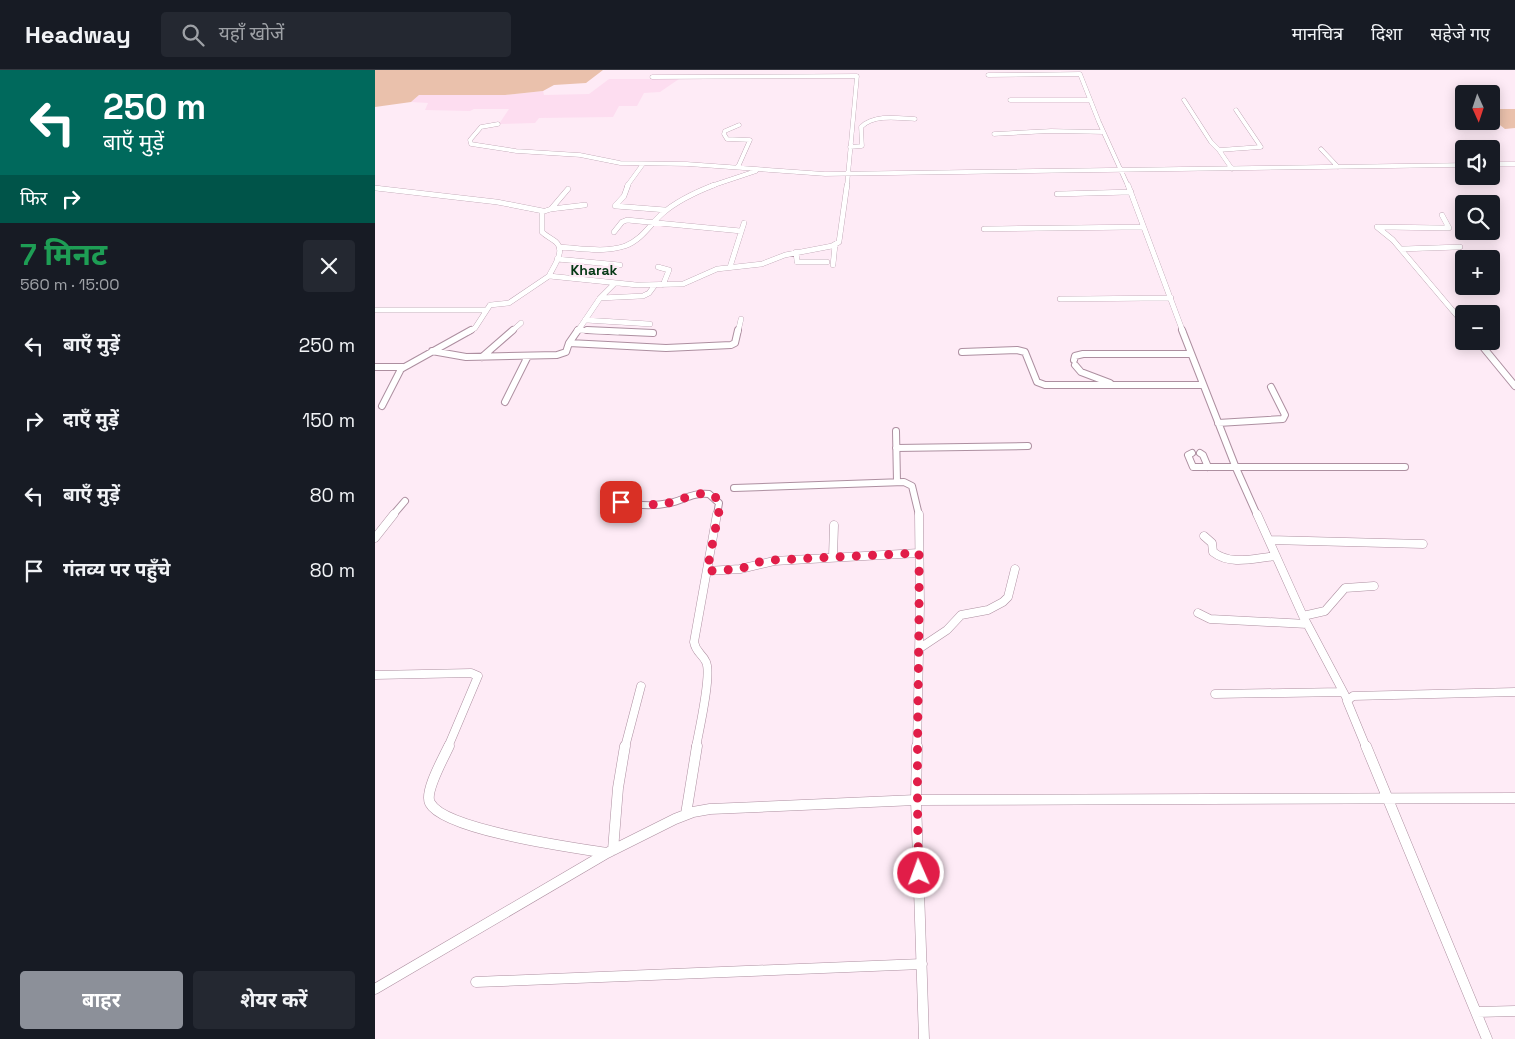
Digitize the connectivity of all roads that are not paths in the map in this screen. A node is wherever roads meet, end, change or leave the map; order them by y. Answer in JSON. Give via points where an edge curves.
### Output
{"nodes":[{"id":1,"x":858,"y":70,"type":"edge"},
{"id":2,"x":769,"y":74,"type":"dead end"},
{"id":3,"x":988,"y":74,"type":"dead end"},
{"id":4,"x":652,"y":77,"type":"dead end"},
{"id":5,"x":1010,"y":100,"type":"dead end"},
{"id":6,"x":1090,"y":100,"type":"junction"},
{"id":7,"x":1185,"y":100,"type":"dead end"},
{"id":8,"x":1235,"y":110,"type":"dead end"},
{"id":9,"x":915,"y":119,"type":"dead end"},
{"id":10,"x":498,"y":124,"type":"dead end"},
{"id":11,"x":739,"y":125,"type":"dead end"},
{"id":12,"x":1103,"y":132,"type":"junction"},
{"id":13,"x":994,"y":134,"type":"dead end"},
{"id":14,"x":850,"y":147,"type":"junction"},
{"id":15,"x":1321,"y":148,"type":"dead end"},
{"id":16,"x":1219,"y":150,"type":"junction"},
{"id":17,"x":643,"y":164,"type":"junction"},
{"id":18,"x":1500,"y":164,"type":"edge"},
{"id":19,"x":1515,"y":164,"type":"edge"},
{"id":20,"x":1455,"y":165,"type":"edge"},
{"id":21,"x":738,"y":167,"type":"junction"},
{"id":22,"x":1338,"y":167,"type":"junction"},
{"id":23,"x":763,"y":169,"type":"junction"},
{"id":24,"x":1232,"y":169,"type":"junction"},
{"id":25,"x":1123,"y":171,"type":"junction"},
{"id":26,"x":849,"y":174,"type":"junction"},
{"id":27,"x":375,"y":188,"type":"edge"},
{"id":28,"x":568,"y":189,"type":"dead end"},
{"id":29,"x":1131,"y":192,"type":"junction"},
{"id":30,"x":1122,"y":197,"type":"dead end"},
{"id":31,"x":585,"y":205,"type":"dead end"},
{"id":32,"x":551,"y":209,"type":"junction"},
{"id":33,"x":665,"y":210,"type":"junction"},
{"id":34,"x":543,"y":211,"type":"junction"},
{"id":35,"x":1442,"y":216,"type":"dead end"},
{"id":36,"x":653,"y":222,"type":"junction"},
{"id":37,"x":744,"y":223,"type":"dead end"},
{"id":38,"x":1143,"y":227,"type":"junction"},
{"id":39,"x":984,"y":229,"type":"dead end"},
{"id":40,"x":741,"y":231,"type":"junction"},
{"id":41,"x":614,"y":232,"type":"dead end"},
{"id":42,"x":835,"y":245,"type":"junction"},
{"id":43,"x":559,"y":247,"type":"junction"},
{"id":44,"x":1460,"y":247,"type":"dead end"},
{"id":45,"x":1401,"y":249,"type":"junction"},
{"id":46,"x":796,"y":252,"type":"junction"},
{"id":47,"x":557,"y":259,"type":"junction"},
{"id":48,"x":827,"y":262,"type":"dead end"},
{"id":49,"x":833,"y":264,"type":"dead end"},
{"id":50,"x":620,"y":265,"type":"dead end"},
{"id":51,"x":657,"y":267,"type":"dead end"},
{"id":52,"x":730,"y":267,"type":"junction"},
{"id":53,"x":549,"y":276,"type":"junction"},
{"id":54,"x":615,"y":283,"type":"junction"},
{"id":55,"x":655,"y":285,"type":"junction"},
{"id":56,"x":663,"y":285,"type":"junction"},
{"id":57,"x":600,"y":298,"type":"junction"},
{"id":58,"x":1171,"y":298,"type":"junction"},
{"id":59,"x":1060,"y":299,"type":"dead end"},
{"id":60,"x":375,"y":310,"type":"edge"},
{"id":61,"x":486,"y":310,"type":"junction"},
{"id":62,"x":1455,"y":313,"type":"edge"},
{"id":63,"x":741,"y":319,"type":"dead end"},
{"id":64,"x":585,"y":320,"type":"junction"},
{"id":65,"x":521,"y":323,"type":"dead end"},
{"id":66,"x":650,"y":324,"type":"dead end"},
{"id":67,"x":577,"y":330,"type":"junction"},
{"id":68,"x":653,"y":333,"type":"dead end"},
{"id":69,"x":569,"y":343,"type":"junction"},
{"id":70,"x":1485,"y":350,"type":"edge"},
{"id":71,"x":433,"y":352,"type":"junction"},
{"id":72,"x":962,"y":352,"type":"dead end"},
{"id":73,"x":1191,"y":354,"type":"junction"},
{"id":74,"x":528,"y":356,"type":"junction"},
{"id":75,"x":482,"y":357,"type":"junction"},
{"id":76,"x":403,"y":367,"type":"junction"},
{"id":77,"x":375,"y":368,"type":"edge"},
{"id":78,"x":1114,"y":385,"type":"junction"},
{"id":79,"x":1203,"y":385,"type":"junction"},
{"id":80,"x":1515,"y":386,"type":"edge"},
{"id":81,"x":1271,"y":387,"type":"dead end"},
{"id":82,"x":505,"y":402,"type":"dead end"},
{"id":83,"x":382,"y":406,"type":"dead end"},
{"id":84,"x":1218,"y":424,"type":"junction"},
{"id":85,"x":895,"y":431,"type":"dead end"},
{"id":86,"x":1028,"y":446,"type":"dead end"},
{"id":87,"x":896,"y":448,"type":"junction"},
{"id":88,"x":1192,"y":454,"type":"dead end"},
{"id":89,"x":1200,"y":454,"type":"dead end"},
{"id":90,"x":1208,"y":467,"type":"junction"},
{"id":91,"x":1236,"y":468,"type":"junction"},
{"id":92,"x":1405,"y":468,"type":"dead end"},
{"id":93,"x":897,"y":482,"type":"junction"},
{"id":94,"x":620,"y":488,"type":"dead end"},
{"id":95,"x":734,"y":488,"type":"dead end"},
{"id":96,"x":405,"y":501,"type":"dead end"},
{"id":97,"x":834,"y":525,"type":"dead end"},
{"id":98,"x":1204,"y":536,"type":"dead end"},
{"id":99,"x":375,"y":538,"type":"edge"},
{"id":100,"x":1269,"y":540,"type":"junction"},
{"id":101,"x":1423,"y":544,"type":"dead end"},
{"id":102,"x":919,"y":553,"type":"junction"},
{"id":103,"x":1276,"y":556,"type":"junction"},
{"id":104,"x":833,"y":557,"type":"junction"},
{"id":105,"x":1015,"y":569,"type":"dead end"},
{"id":106,"x":707,"y":571,"type":"junction"},
{"id":107,"x":1374,"y":586,"type":"dead end"},
{"id":108,"x":1198,"y":613,"type":"dead end"},
{"id":109,"x":1303,"y":616,"type":"junction"},
{"id":110,"x":1307,"y":624,"type":"junction"},
{"id":111,"x":920,"y":648,"type":"junction"},
{"id":112,"x":375,"y":675,"type":"edge"},
{"id":113,"x":641,"y":686,"type":"dead end"},
{"id":114,"x":1515,"y":692,"type":"edge"},
{"id":115,"x":1215,"y":694,"type":"dead end"},
{"id":116,"x":1344,"y":695,"type":"junction"},
{"id":117,"x":1386,"y":798,"type":"junction"},
{"id":118,"x":1515,"y":798,"type":"edge"},
{"id":119,"x":916,"y":800,"type":"junction"},
{"id":120,"x":687,"y":814,"type":"junction"},
{"id":121,"x":610,"y":851,"type":"junction"},
{"id":122,"x":922,"y":964,"type":"junction"},
{"id":123,"x":476,"y":982,"type":"dead end"},
{"id":124,"x":375,"y":989,"type":"edge"},
{"id":125,"x":1515,"y":1011,"type":"edge"},
{"id":126,"x":1477,"y":1012,"type":"junction"},
{"id":127,"x":925,"y":1039,"type":"edge"},
{"id":128,"x":1487,"y":1039,"type":"edge"}],
"edges":[{"from":1,"to":2,"type":"street","via":[[850,73]]},
{"from":3,"to":6,"type":"street","via":[[1080,74]]},
{"from":4,"to":14,"type":"street","via":[[857,76]]},
{"from":5,"to":6,"type":"street"},
{"from":6,"to":12,"type":"street"},
{"from":7,"to":16,"type":"street"},
{"from":8,"to":16,"type":"street","via":[[1261,148]]},
{"from":9,"to":14,"type":"street","via":[[867,121],[861,127],[862,146]]},
{"from":10,"to":17,"type":"street","via":[[481,127],[470,140],[471,144]]},
{"from":11,"to":21,"type":"street","via":[[724,134],[727,139],[750,140]]},
{"from":12,"to":13,"type":"street"},
{"from":12,"to":25,"type":"street"},
{"from":14,"to":26,"type":"street"},
{"from":15,"to":22,"type":"street"},
{"from":16,"to":24,"type":"street"},
{"from":17,"to":21,"type":"street"},
{"from":17,"to":33,"type":"street","via":[[627,186],[625,196],[615,206]]},
{"from":18,"to":19,"type":"street"},
{"from":20,"to":22,"type":"street"},
{"from":21,"to":23,"type":"street"},
{"from":22,"to":24,"type":"street"},
{"from":23,"to":26,"type":"street"},
{"from":23,"to":33,"type":"street","via":[[700,191]]},
{"from":24,"to":25,"type":"street"},
{"from":25,"to":26,"type":"street"},
{"from":25,"to":29,"type":"street"},
{"from":26,"to":42,"type":"street","via":[[841,236]]},
{"from":27,"to":34,"type":"street","via":[[497,202]]},
{"from":28,"to":32,"type":"street"},
{"from":29,"to":30,"type":"street","via":[[1056,195],[1061,198]]},
{"from":29,"to":38,"type":"street"},
{"from":31,"to":32,"type":"street"},
{"from":32,"to":34,"type":"street"},
{"from":33,"to":36,"type":"street"},
{"from":34,"to":43,"type":"street","via":[[541,230]]},
{"from":35,"to":45,"type":"street","via":[[1449,228],[1377,227]]},
{"from":36,"to":40,"type":"street"},
{"from":36,"to":41,"type":"street","via":[[625,220]]},
{"from":36,"to":43,"type":"street","via":[[645,233],[625,246],[607,249]]},
{"from":37,"to":40,"type":"street"},
{"from":38,"to":39,"type":"street"},
{"from":38,"to":58,"type":"street"},
{"from":40,"to":52,"type":"street"},
{"from":42,"to":46,"type":"street"},
{"from":42,"to":49,"type":"street"},
{"from":43,"to":47,"type":"street"},
{"from":44,"to":45,"type":"street"},
{"from":45,"to":62,"type":"street"},
{"from":46,"to":48,"type":"street","via":[[797,262]]},
{"from":46,"to":52,"type":"street","via":[[762,264]]},
{"from":47,"to":50,"type":"street"},
{"from":47,"to":53,"type":"street"},
{"from":51,"to":56,"type":"street","via":[[669,270]]},
{"from":52,"to":56,"type":"street","via":[[714,270],[685,283]]},
{"from":53,"to":54,"type":"street"},
{"from":53,"to":61,"type":"street","via":[[512,301],[490,305]]},
{"from":54,"to":55,"type":"street"},
{"from":54,"to":57,"type":"street"},
{"from":55,"to":56,"type":"street"},
{"from":55,"to":57,"type":"street","via":[[643,296]]},
{"from":57,"to":64,"type":"street"},
{"from":58,"to":59,"type":"street"},
{"from":58,"to":73,"type":"street"},
{"from":60,"to":61,"type":"street"},
{"from":61,"to":71,"type":"street","via":[[475,328]]},
{"from":63,"to":69,"type":"street","via":[[735,343],[731,345],[666,348]]},
{"from":64,"to":66,"type":"street"},
{"from":64,"to":67,"type":"street"},
{"from":65,"to":75,"type":"street"},
{"from":67,"to":68,"type":"street"},
{"from":67,"to":69,"type":"street"},
{"from":69,"to":74,"type":"street","via":[[561,354]]},
{"from":70,"to":80,"type":"street"},
{"from":71,"to":75,"type":"street"},
{"from":71,"to":76,"type":"street"},
{"from":72,"to":78,"type":"street","via":[[1025,352],[1037,382],[1042,384]]},
{"from":73,"to":78,"type":"street","via":[[1075,356],[1074,362],[1081,372]]},
{"from":73,"to":79,"type":"street"},
{"from":74,"to":75,"type":"street"},
{"from":74,"to":82,"type":"street"},
{"from":76,"to":77,"type":"street"},
{"from":76,"to":83,"type":"street"},
{"from":78,"to":79,"type":"street"},
{"from":79,"to":84,"type":"street"},
{"from":81,"to":84,"type":"street","via":[[1285,415],[1283,419]]},
{"from":84,"to":91,"type":"street"},
{"from":85,"to":87,"type":"street"},
{"from":86,"to":87,"type":"street"},
{"from":87,"to":93,"type":"street"},
{"from":88,"to":90,"type":"street","via":[[1188,455],[1192,467]]},
{"from":89,"to":90,"type":"street"},
{"from":90,"to":91,"type":"street"},
{"from":91,"to":92,"type":"street"},
{"from":91,"to":100,"type":"street"},
{"from":93,"to":95,"type":"street"},
{"from":93,"to":102,"type":"street","via":[[909,484],[915,493]]},
{"from":94,"to":106,"type":"street","via":[[618,500],[627,504],[666,503],[696,494],[717,499],[720,506]]},
{"from":96,"to":99,"type":"street"},
{"from":97,"to":104,"type":"street"},
{"from":98,"to":103,"type":"street","via":[[1212,543],[1213,552],[1225,560]]},
{"from":100,"to":101,"type":"street"},
{"from":100,"to":103,"type":"street"},
{"from":102,"to":104,"type":"street"},
{"from":102,"to":111,"type":"street"},
{"from":103,"to":109,"type":"street"},
{"from":104,"to":106,"type":"street","via":[[765,561],[742,568]]},
{"from":105,"to":111,"type":"street","via":[[1003,602],[989,610],[961,615],[947,630]]},
{"from":106,"to":120,"type":"street","via":[[694,642],[696,651],[706,662],[707,679]]},
{"from":107,"to":109,"type":"street","via":[[1345,588],[1325,611]]},
{"from":108,"to":110,"type":"street","via":[[1210,619]]},
{"from":109,"to":110,"type":"street"},
{"from":110,"to":116,"type":"street"},
{"from":111,"to":119,"type":"street"},
{"from":112,"to":121,"type":"street","via":[[471,673],[478,676],[430,791],[429,803],[436,812],[503,834]]},
{"from":113,"to":121,"type":"street","via":[[619,779]]},
{"from":114,"to":116,"type":"street"},
{"from":115,"to":116,"type":"street"},
{"from":116,"to":117,"type":"street"},
{"from":117,"to":118,"type":"street"},
{"from":117,"to":119,"type":"street"},
{"from":117,"to":126,"type":"street"},
{"from":119,"to":120,"type":"street","via":[[710,809]]},
{"from":119,"to":122,"type":"street"},
{"from":120,"to":121,"type":"street"},
{"from":121,"to":124,"type":"street"},
{"from":122,"to":123,"type":"street"},
{"from":122,"to":127,"type":"street"},
{"from":125,"to":126,"type":"street"},
{"from":126,"to":128,"type":"street"}]}
